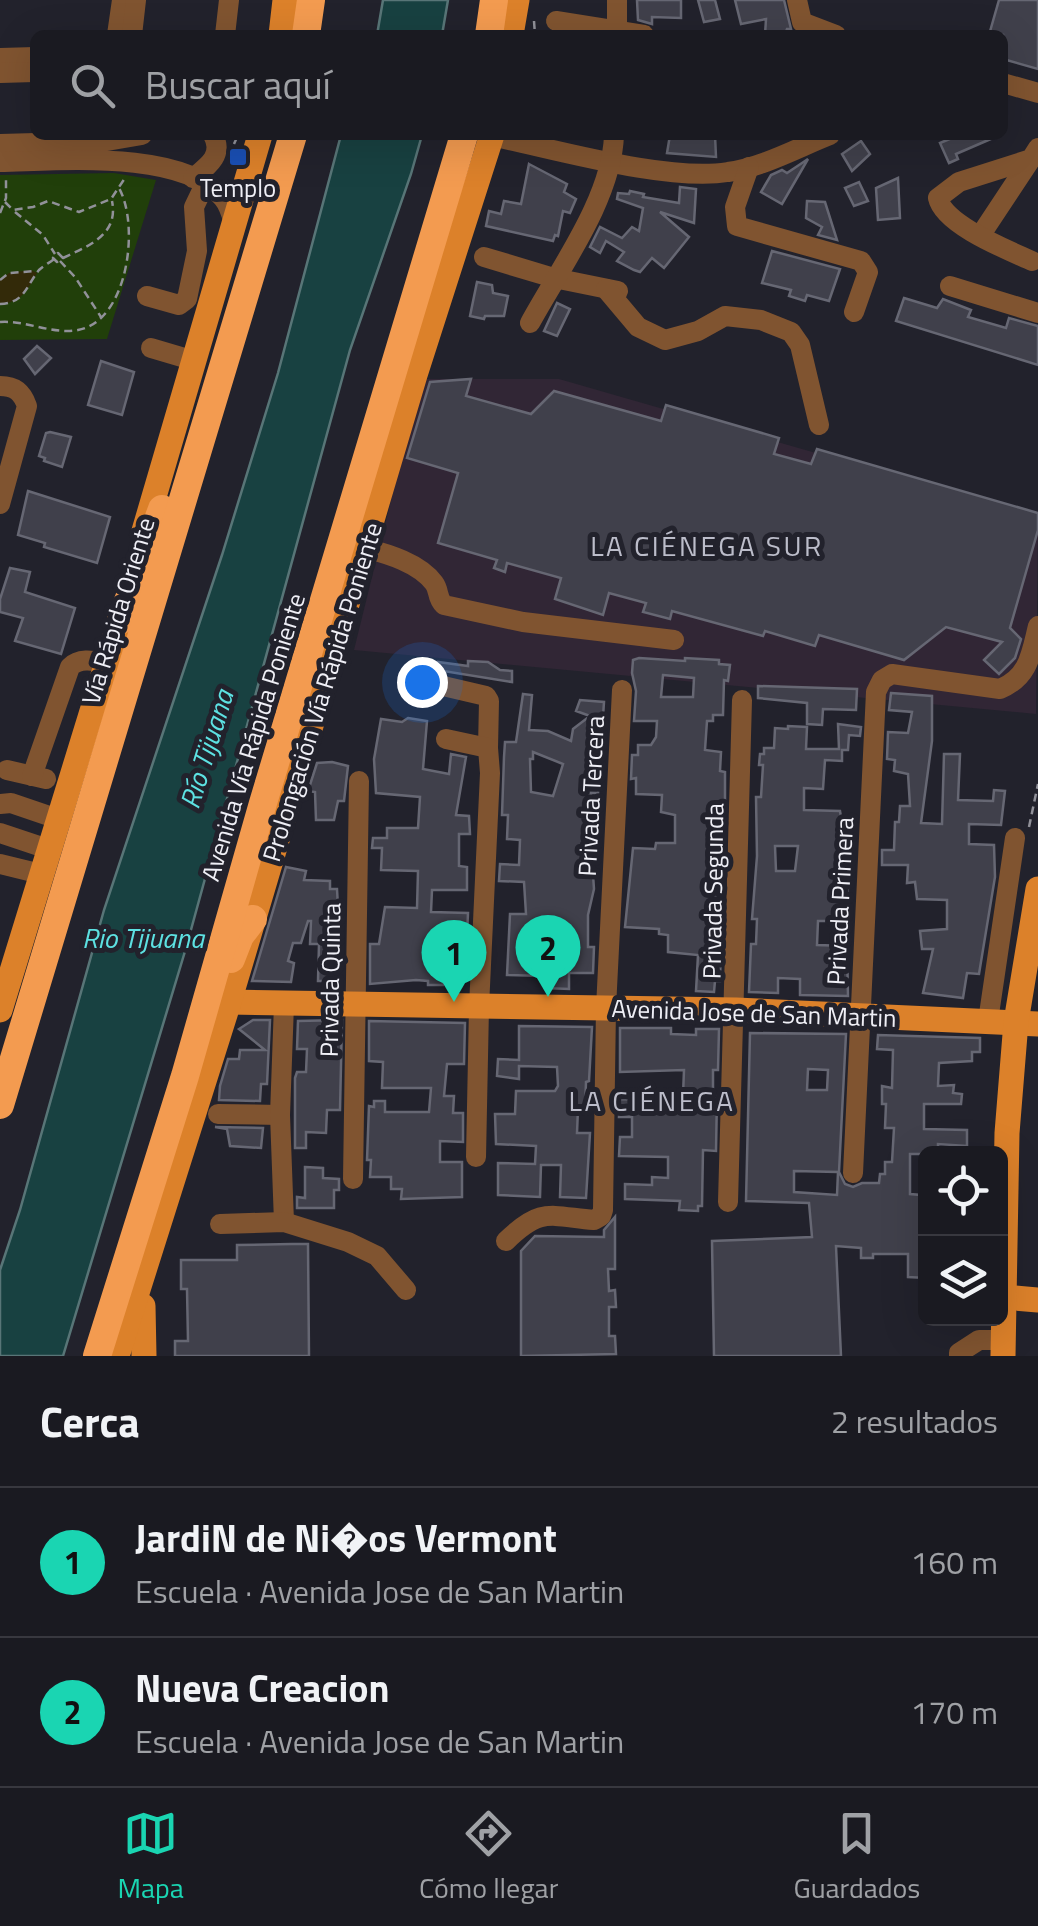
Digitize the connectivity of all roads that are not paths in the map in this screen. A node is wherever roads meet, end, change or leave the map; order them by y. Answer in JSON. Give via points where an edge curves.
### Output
{"nodes":[{"id":1,"x":122,"y":0,"type":"edge"},
{"id":2,"x":136,"y":0,"type":"edge"},
{"id":3,"x":229,"y":0,"type":"edge"},
{"id":4,"x":285,"y":0,"type":"edge"},
{"id":5,"x":311,"y":0,"type":"edge"},
{"id":6,"x":494,"y":0,"type":"edge"},
{"id":7,"x":517,"y":0,"type":"edge"},
{"id":8,"x":617,"y":0,"type":"edge"},
{"id":9,"x":797,"y":0,"type":"edge"},
{"id":10,"x":556,"y":22,"type":"dead end"},
{"id":11,"x":118,"y":30,"type":"edge"},
{"id":12,"x":133,"y":30,"type":"edge"},
{"id":13,"x":226,"y":30,"type":"edge"},
{"id":14,"x":281,"y":30,"type":"edge"},
{"id":15,"x":307,"y":30,"type":"edge"},
{"id":16,"x":490,"y":30,"type":"edge"},
{"id":17,"x":512,"y":30,"type":"edge"},
{"id":18,"x":605,"y":30,"type":"edge"},
{"id":19,"x":617,"y":30,"type":"edge"},
{"id":20,"x":823,"y":30,"type":"edge"},
{"id":21,"x":30,"y":57,"type":"edge"},
{"id":22,"x":0,"y":58,"type":"edge"},
{"id":23,"x":0,"y":72,"type":"edge"},
{"id":24,"x":30,"y":72,"type":"edge"},
{"id":25,"x":1008,"y":84,"type":"edge"},
{"id":26,"x":1038,"y":93,"type":"edge"},
{"id":27,"x":113,"y":140,"type":"edge"},
{"id":28,"x":216,"y":140,"type":"edge"},
{"id":29,"x":251,"y":140,"type":"edge"},
{"id":30,"x":259,"y":140,"type":"edge"},
{"id":31,"x":292,"y":140,"type":"edge"},
{"id":32,"x":463,"y":140,"type":"edge"},
{"id":33,"x":490,"y":140,"type":"edge"},
{"id":34,"x":515,"y":140,"type":"edge"},
{"id":35,"x":614,"y":140,"type":"edge"},
{"id":36,"x":817,"y":140,"type":"edge"},
{"id":37,"x":0,"y":144,"type":"edge"},
{"id":38,"x":1034,"y":154,"type":"edge"},
{"id":39,"x":613,"y":161,"type":"junction"},
{"id":40,"x":4,"y":167,"type":"edge"},
{"id":41,"x":749,"y":167,"type":"junction"},
{"id":42,"x":199,"y":180,"type":"junction"},
{"id":43,"x":449,"y":188,"type":"junction"},
{"id":44,"x":237,"y":220,"type":"junction"},
{"id":45,"x":980,"y":236,"type":"junction"},
{"id":46,"x":484,"y":257,"type":"dead end"},
{"id":47,"x":1032,"y":262,"type":"dead end"},
{"id":48,"x":554,"y":278,"type":"junction"},
{"id":49,"x":950,"y":286,"type":"dead end"},
{"id":50,"x":147,"y":296,"type":"dead end"},
{"id":51,"x":854,"y":312,"type":"dead end"},
{"id":52,"x":1038,"y":313,"type":"edge"},
{"id":53,"x":530,"y":323,"type":"dead end"},
{"id":54,"x":152,"y":348,"type":"dead end"},
{"id":55,"x":195,"y":361,"type":"junction"},
{"id":56,"x":415,"y":374,"type":"junction"},
{"id":57,"x":0,"y":386,"type":"edge"},
{"id":58,"x":819,"y":424,"type":"dead end"},
{"id":59,"x":205,"y":429,"type":"junction"},
{"id":60,"x":0,"y":504,"type":"edge"},
{"id":61,"x":366,"y":548,"type":"junction"},
{"id":62,"x":121,"y":620,"type":"junction"},
{"id":63,"x":1038,"y":626,"type":"edge"},
{"id":64,"x":674,"y":640,"type":"dead end"},
{"id":65,"x":107,"y":663,"type":"junction"},
{"id":66,"x":426,"y":682,"type":"dead end"},
{"id":67,"x":622,"y":690,"type":"dead end"},
{"id":68,"x":742,"y":700,"type":"dead end"},
{"id":69,"x":446,"y":740,"type":"dead end"},
{"id":70,"x":488,"y":748,"type":"junction"},
{"id":71,"x":7,"y":770,"type":"dead end"},
{"id":72,"x":359,"y":782,"type":"dead end"},
{"id":73,"x":0,"y":804,"type":"edge"},
{"id":74,"x":58,"y":818,"type":"junction"},
{"id":75,"x":0,"y":833,"type":"edge"},
{"id":76,"x":1015,"y":838,"type":"dead end"},
{"id":77,"x":48,"y":849,"type":"junction"},
{"id":78,"x":0,"y":864,"type":"edge"},
{"id":79,"x":40,"y":874,"type":"junction"},
{"id":80,"x":1038,"y":889,"type":"edge"},
{"id":81,"x":253,"y":919,"type":"junction"},
{"id":82,"x":21,"y":938,"type":"junction"},
{"id":83,"x":0,"y":954,"type":"edge"},
{"id":84,"x":230,"y":1002,"type":"junction"},
{"id":85,"x":284,"y":1004,"type":"junction"},
{"id":86,"x":354,"y":1005,"type":"junction"},
{"id":87,"x":479,"y":1006,"type":"junction"},
{"id":88,"x":606,"y":1008,"type":"junction"},
{"id":89,"x":0,"y":1010,"type":"edge"},
{"id":90,"x":736,"y":1010,"type":"junction"},
{"id":91,"x":860,"y":1016,"type":"junction"},
{"id":92,"x":988,"y":1021,"type":"junction"},
{"id":93,"x":1027,"y":1023,"type":"edge"},
{"id":94,"x":185,"y":1076,"type":"junction"},
{"id":95,"x":0,"y":1105,"type":"edge"},
{"id":96,"x":218,"y":1114,"type":"dead end"},
{"id":97,"x":280,"y":1116,"type":"junction"},
{"id":98,"x":1006,"y":1146,"type":"edge"},
{"id":99,"x":476,"y":1156,"type":"dead end"},
{"id":100,"x":854,"y":1174,"type":"dead end"},
{"id":101,"x":353,"y":1179,"type":"dead end"},
{"id":102,"x":728,"y":1202,"type":"dead end"},
{"id":103,"x":284,"y":1222,"type":"junction"},
{"id":104,"x":220,"y":1224,"type":"dead end"},
{"id":105,"x":506,"y":1240,"type":"dead end"},
{"id":106,"x":153,"y":1250,"type":"junction"},
{"id":107,"x":406,"y":1290,"type":"dead end"},
{"id":108,"x":1008,"y":1297,"type":"edge"},
{"id":109,"x":1038,"y":1300,"type":"edge"},
{"id":110,"x":1003,"y":1348,"type":"edge"},
{"id":111,"x":97,"y":1356,"type":"edge"},
{"id":112,"x":118,"y":1356,"type":"edge"},
{"id":113,"x":144,"y":1356,"type":"edge"},
{"id":114,"x":958,"y":1356,"type":"edge"}],
"edges":[{"from":1,"to":11,"type":"street"},
{"from":2,"to":12,"type":"street"},
{"from":3,"to":13,"type":"street"},
{"from":4,"to":14,"type":"main road"},
{"from":5,"to":15,"type":"highway"},
{"from":6,"to":16,"type":"highway"},
{"from":7,"to":17,"type":"main road"},
{"from":8,"to":19,"type":"street"},
{"from":9,"to":20,"type":"street","via":[[802,22]]},
{"from":10,"to":18,"type":"street"},
{"from":21,"to":22,"type":"street"},
{"from":23,"to":24,"type":"street"},
{"from":25,"to":26,"type":"street"},
{"from":27,"to":37,"type":"street"},
{"from":28,"to":42,"type":"street","via":[[217,154]]},
{"from":29,"to":44,"type":"street","via":[[236,191]]},
{"from":30,"to":44,"type":"main road"},
{"from":31,"to":59,"type":"highway","name":"Vía Rápida Oriente"},
{"from":32,"to":43,"type":"highway","name":"Avenida Vía Rápida Poniente"},
{"from":33,"to":56,"type":"main road","name":"Prolongación Vía Rápida Poniente"},
{"from":34,"to":39,"type":"street"},
{"from":35,"to":39,"type":"street"},
{"from":36,"to":41,"type":"street"},
{"from":38,"to":45,"type":"street"},
{"from":38,"to":45,"type":"street","via":[[958,182],[938,198],[943,210]]},
{"from":39,"to":41,"type":"street","via":[[711,174]]},
{"from":39,"to":48,"type":"street"},
{"from":40,"to":42,"type":"street","via":[[105,160]]},
{"from":41,"to":51,"type":"street","via":[[735,208],[737,226],[861,260],[868,272]]},
{"from":42,"to":44,"type":"street"},
{"from":42,"to":50,"type":"street","via":[[197,251],[187,300],[179,305]]},
{"from":43,"to":56,"type":"highway"},
{"from":43,"to":94,"type":"highway","name":"Avenida Vía Rápida Poniente"},
{"from":44,"to":55,"type":"main road"},
{"from":45,"to":47,"type":"street"},
{"from":46,"to":48,"type":"street"},
{"from":48,"to":53,"type":"street"},
{"from":48,"to":58,"type":"street","via":[[612,290],[638,328],[665,340],[725,316],[791,332]]},
{"from":49,"to":52,"type":"street"},
{"from":54,"to":55,"type":"street"},
{"from":55,"to":62,"type":"main road"},
{"from":56,"to":61,"type":"main road","name":"Prolongación Vía Rápida Poniente"},
{"from":57,"to":60,"type":"street","via":[[10,386],[28,406]]},
{"from":59,"to":62,"type":"highway","via":[[177,470]]},
{"from":59,"to":95,"type":"highway","name":"Vía Rápida Oriente"},
{"from":61,"to":64,"type":"street","via":[[391,554],[434,582],[444,605]]},
{"from":61,"to":81,"type":"main road","name":"Prolongación Vía Rápida Poniente"},
{"from":62,"to":65,"type":"main road"},
{"from":63,"to":91,"type":"street","name":"Privada Primera","via":[[1027,668],[1000,689],[892,674],[876,692]]},
{"from":65,"to":71,"type":"street","via":[[70,666],[39,778]]},
{"from":65,"to":74,"type":"main road"},
{"from":66,"to":70,"type":"street","via":[[486,696]]},
{"from":67,"to":88,"type":"street","name":"Privada Tercera"},
{"from":68,"to":90,"type":"street","name":"Privada Segunda"},
{"from":69,"to":70,"type":"street"},
{"from":70,"to":87,"type":"street"},
{"from":72,"to":86,"type":"street","name":"Privada Quinta"},
{"from":73,"to":74,"type":"street"},
{"from":74,"to":77,"type":"main road"},
{"from":75,"to":77,"type":"street"},
{"from":76,"to":92,"type":"street"},
{"from":77,"to":79,"type":"main road"},
{"from":78,"to":79,"type":"street"},
{"from":79,"to":82,"type":"main road"},
{"from":80,"to":93,"type":"main road"},
{"from":81,"to":84,"type":"main road","name":"Prolongación Vía Rápida Poniente"},
{"from":81,"to":94,"type":"highway","via":[[240,936],[208,1032]]},
{"from":82,"to":83,"type":"main road"},
{"from":82,"to":89,"type":"main road"},
{"from":84,"to":85,"type":"main road","name":"Avenida Jose de San Martin"},
{"from":84,"to":106,"type":"main road","name":"Prolongación Vía Rápida Poniente"},
{"from":85,"to":86,"type":"main road","name":"Avenida Jose de San Martin"},
{"from":85,"to":97,"type":"street"},
{"from":86,"to":87,"type":"main road","name":"Avenida Jose de San Martin"},
{"from":86,"to":101,"type":"street","name":"Privada Quinta"},
{"from":87,"to":88,"type":"main road","name":"Avenida Jose de San Martin"},
{"from":87,"to":99,"type":"street"},
{"from":88,"to":90,"type":"main road","name":"Avenida Jose de San Martin"},
{"from":88,"to":105,"type":"street","name":"Privada Tercera","via":[[601,1216],[538,1215]]},
{"from":90,"to":91,"type":"main road","name":"Avenida Jose de San Martin"},
{"from":90,"to":102,"type":"street","name":"Privada Segunda"},
{"from":91,"to":92,"type":"main road","name":"Avenida Jose de San Martin"},
{"from":91,"to":100,"type":"street","name":"Privada Primera"},
{"from":92,"to":93,"type":"main road","name":"Avenida Jose de San Martin"},
{"from":93,"to":98,"type":"main road"},
{"from":94,"to":111,"type":"highway","name":"Avenida Vía Rápida Poniente"},
{"from":96,"to":97,"type":"street"},
{"from":97,"to":103,"type":"street"},
{"from":103,"to":104,"type":"street"},
{"from":103,"to":107,"type":"street","via":[[366,1249]]},
{"from":106,"to":112,"type":"main road"},
{"from":106,"to":113,"type":"main road"},
{"from":108,"to":109,"type":"main road"},
{"from":110,"to":114,"type":"street","via":[[978,1340]]}]}
